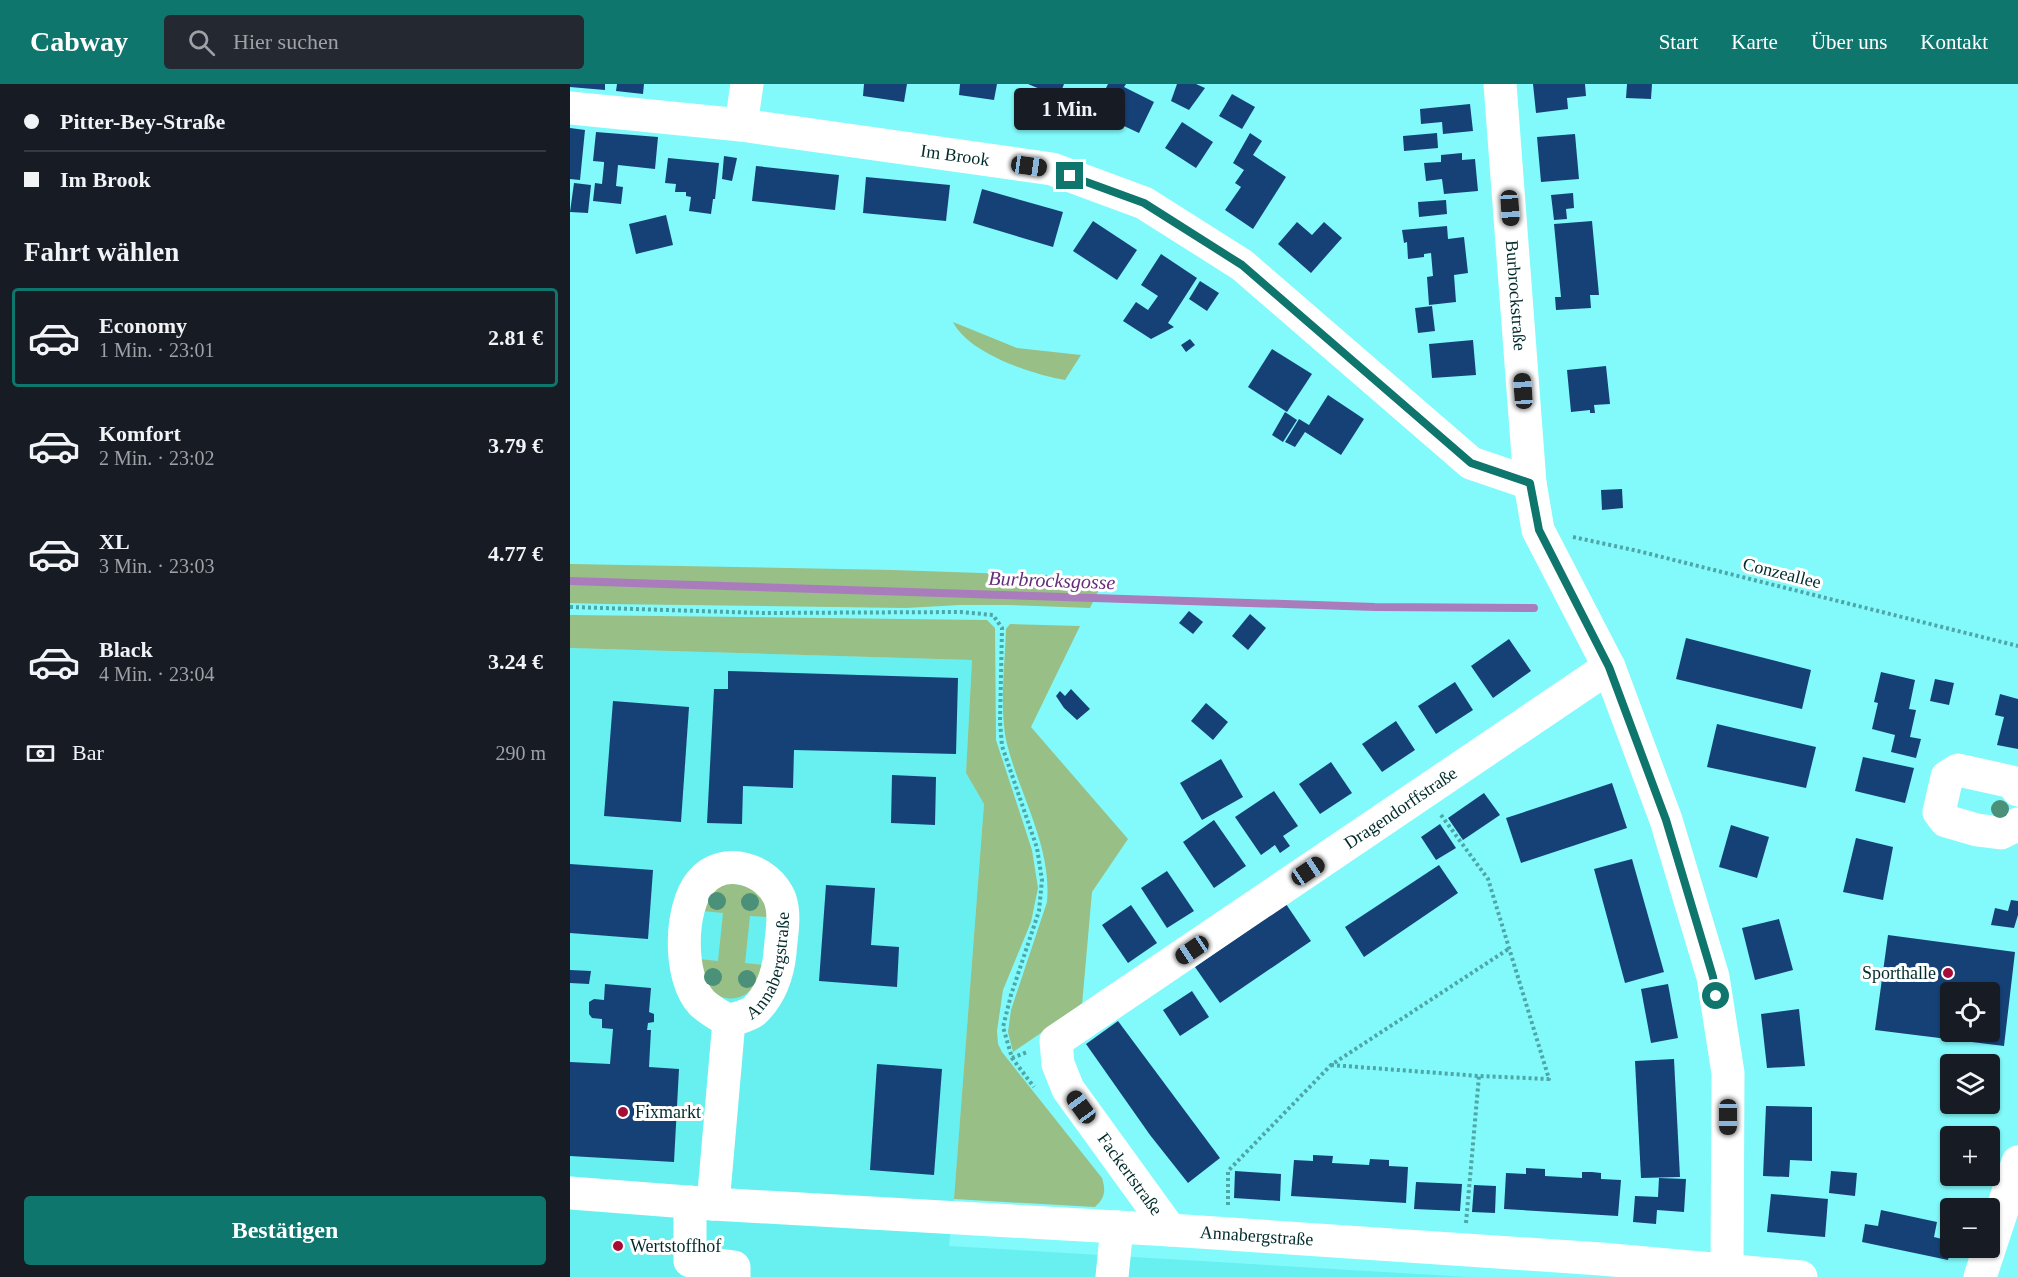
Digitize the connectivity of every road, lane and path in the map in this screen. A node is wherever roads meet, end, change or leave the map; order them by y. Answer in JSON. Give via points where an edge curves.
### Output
{"nodes":[{"id":1,"x":747,"y":84,"type":"edge"},
{"id":2,"x":1500,"y":84,"type":"edge"},
{"id":3,"x":570,"y":108,"type":"edge"},
{"id":4,"x":741,"y":125,"type":"junction"},
{"id":5,"x":1530,"y":483,"type":"junction"},
{"id":6,"x":1539,"y":530,"type":"junction"},
{"id":7,"x":570,"y":607,"type":"edge"},
{"id":8,"x":2018,"y":646,"type":"edge"},
{"id":9,"x":1609,"y":667,"type":"junction"},
{"id":10,"x":2018,"y":790,"type":"edge"},
{"id":11,"x":1424,"y":792,"type":"junction"},
{"id":12,"x":2018,"y":824,"type":"edge"},
{"id":13,"x":1510,"y":948,"type":"junction"},
{"id":14,"x":1011,"y":995,"type":"dead end"},
{"id":15,"x":729,"y":1021,"type":"dead end"},
{"id":16,"x":1330,"y":1065,"type":"junction"},
{"id":17,"x":1479,"y":1076,"type":"junction"},
{"id":18,"x":1068,"y":1089,"type":"joint"},
{"id":19,"x":2018,"y":1162,"type":"edge"},
{"id":20,"x":570,"y":1193,"type":"edge"},
{"id":21,"x":701,"y":1203,"type":"junction"},
{"id":22,"x":1117,"y":1227,"type":"junction"},
{"id":23,"x":1170,"y":1230,"type":"junction"},
{"id":24,"x":1227,"y":1234,"type":"junction"},
{"id":25,"x":1464,"y":1251,"type":"junction"},
{"id":26,"x":1600,"y":1268,"type":"edge"},
{"id":27,"x":1727,"y":1269,"type":"junction"},
{"id":28,"x":734,"y":1277,"type":"edge"},
{"id":29,"x":1112,"y":1277,"type":"edge"},
{"id":30,"x":1801,"y":1277,"type":"edge"},
{"id":31,"x":1980,"y":1277,"type":"edge"}],
"edges":[{"from":1,"to":4,"type":"street"},
{"from":2,"to":5,"type":"street","name":"Burbrockstraße"},
{"from":3,"to":4,"type":"street","name":"Im Brook"},
{"from":4,"to":5,"type":"street","name":"Im Brook","via":[[1052,169],[1144,203],[1242,265],[1471,463]]},
{"from":5,"to":6,"type":"street","name":"Burbrockstraße"},
{"from":6,"to":8,"type":"path","name":"Conzeallee"},
{"from":6,"to":9,"type":"street","name":"Burbrockstraße"},
{"from":7,"to":14,"type":"path","via":[[993,615],[1002,628],[1002,746],[1037,848],[1042,880],[1039,911]]},
{"from":9,"to":11,"type":"street","name":"Dragendorffstraße"},
{"from":9,"to":27,"type":"street","name":"Burbrockstraße","via":[[1666,820],[1713,977],[1728,1073]]},
{"from":10,"to":12,"type":"street","via":[[2012,782],[1958,770],[1947,777],[1939,812],[1946,821],[1977,830],[2001,833]]},
{"from":11,"to":13,"type":"path","via":[[1488,879]]},
{"from":11,"to":18,"type":"street","name":"Dragendorffstraße","via":[[1056,1041],[1058,1064]]},
{"from":13,"to":16,"type":"path"},
{"from":13,"to":17,"type":"path","via":[[1549,1079]]},
{"from":15,"to":21,"type":"street","name":"Annabergstraße"},
{"from":16,"to":17,"type":"path"},
{"from":16,"to":24,"type":"path","via":[[1228,1171]]},
{"from":17,"to":25,"type":"path"},
{"from":18,"to":23,"type":"street","name":"Fackertstraße"},
{"from":19,"to":31,"type":"street"},
{"from":20,"to":21,"type":"street","name":"Annabergstraße"},
{"from":21,"to":22,"type":"street","name":"Annabergstraße"},
{"from":21,"to":28,"type":"street","via":[[690,1261],[734,1267]]},
{"from":22,"to":23,"type":"street","name":"Annabergstraße"},
{"from":22,"to":29,"type":"street"},
{"from":23,"to":24,"type":"street","name":"Annabergstraße"},
{"from":24,"to":25,"type":"street","name":"Annabergstraße"},
{"from":25,"to":26,"type":"street","name":"Annabergstraße"},
{"from":26,"to":27,"type":"street","name":"Annabergstraße"},
{"from":27,"to":30,"type":"street","name":"Annabergstraße"}]}
